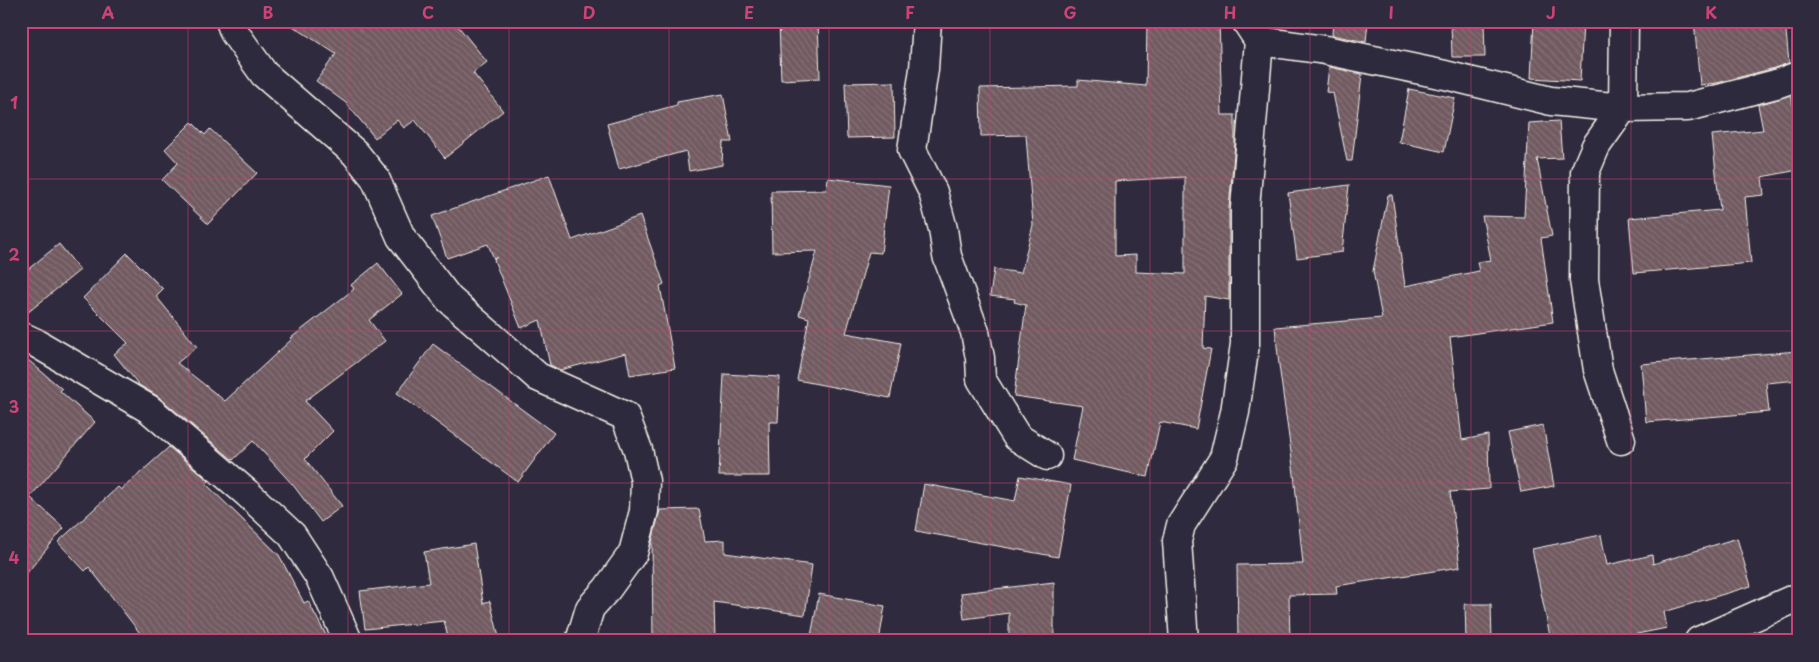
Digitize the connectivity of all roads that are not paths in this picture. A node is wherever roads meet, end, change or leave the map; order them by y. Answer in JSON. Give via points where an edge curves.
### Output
{"nodes":[{"id":1,"x":230,"y":21,"type":"edge"},
{"id":2,"x":927,"y":21,"type":"edge"},
{"id":3,"x":1624,"y":21,"type":"edge"},
{"id":4,"x":1252,"y":31,"type":"edge"},
{"id":5,"x":1798,"y":76,"type":"edge"},
{"id":6,"x":1623,"y":108,"type":"junction"},
{"id":7,"x":21,"y":336,"type":"edge"},
{"id":8,"x":1621,"y":440,"type":"dead end"},
{"id":9,"x":1047,"y":456,"type":"dead end"},
{"id":10,"x":1798,"y":597,"type":"edge"},
{"id":11,"x":348,"y":641,"type":"edge"},
{"id":12,"x":580,"y":641,"type":"edge"},
{"id":13,"x":1184,"y":641,"type":"edge"},
{"id":14,"x":1699,"y":641,"type":"edge"}],
"edges":[{"from":1,"to":12,"type":"street","via":[[234,32],[264,74],[355,153],[375,178],[401,237],[449,299],[538,377],[626,416],[645,481],[644,511],[633,553],[590,608]]},
{"from":2,"to":9,"type":"street","via":[[924,69],[912,150],[933,192],[947,256],[975,332],[980,379],[1017,437]]},
{"from":3,"to":6,"type":"street"},
{"from":4,"to":6,"type":"street","via":[[1551,101]]},
{"from":4,"to":13,"type":"street","via":[[1245,344],[1224,458],[1181,525],[1177,541]]},
{"from":5,"to":6,"type":"street","via":[[1688,107]]},
{"from":6,"to":8,"type":"street","via":[[1596,146],[1585,172],[1584,270],[1598,370]]},
{"from":7,"to":11,"type":"street","via":[[149,409],[292,535],[320,578]]},
{"from":10,"to":14,"type":"street"}]}
